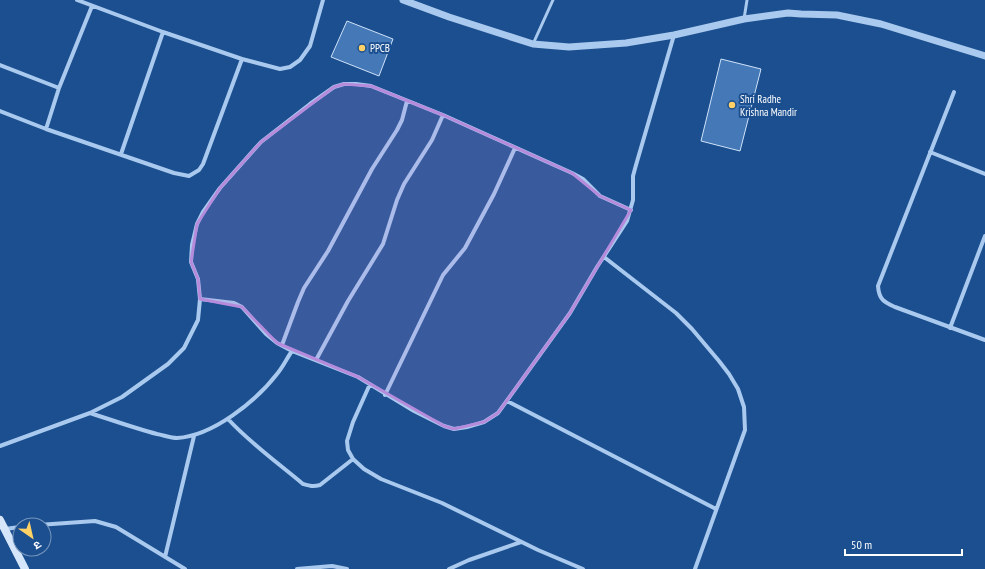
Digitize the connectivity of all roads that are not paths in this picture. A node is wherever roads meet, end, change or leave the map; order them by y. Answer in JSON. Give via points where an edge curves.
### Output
{"nodes":[{"id":1,"x":77,"y":0,"type":"edge"},
{"id":2,"x":324,"y":0,"type":"edge"},
{"id":3,"x":403,"y":0,"type":"edge"},
{"id":4,"x":553,"y":0,"type":"edge"},
{"id":5,"x":747,"y":0,"type":"edge"},
{"id":6,"x":92,"y":6,"type":"junction"},
{"id":7,"x":744,"y":19,"type":"junction"},
{"id":8,"x":163,"y":32,"type":"junction"},
{"id":9,"x":674,"y":35,"type":"junction"},
{"id":10,"x":533,"y":44,"type":"junction"},
{"id":11,"x":985,"y":56,"type":"edge"},
{"id":12,"x":242,"y":59,"type":"junction"},
{"id":13,"x":0,"y":65,"type":"edge"},
{"id":14,"x":59,"y":88,"type":"junction"},
{"id":15,"x":954,"y":92,"type":"dead end"},
{"id":16,"x":407,"y":101,"type":"junction"},
{"id":17,"x":0,"y":111,"type":"edge"},
{"id":18,"x":443,"y":115,"type":"junction"},
{"id":19,"x":46,"y":129,"type":"junction"},
{"id":20,"x":515,"y":148,"type":"junction"},
{"id":21,"x":930,"y":152,"type":"junction"},
{"id":22,"x":121,"y":154,"type":"junction"},
{"id":23,"x":985,"y":174,"type":"edge"},
{"id":24,"x":631,"y":210,"type":"junction"},
{"id":25,"x":985,"y":236,"type":"edge"},
{"id":26,"x":979,"y":253,"type":"junction"},
{"id":27,"x":985,"y":255,"type":"edge"},
{"id":28,"x":604,"y":257,"type":"junction"},
{"id":29,"x":200,"y":299,"type":"junction"},
{"id":30,"x":950,"y":328,"type":"junction"},
{"id":31,"x":985,"y":340,"type":"edge"},
{"id":32,"x":282,"y":345,"type":"junction"},
{"id":33,"x":292,"y":351,"type":"junction"},
{"id":34,"x":316,"y":360,"type":"junction"},
{"id":35,"x":370,"y":384,"type":"junction"},
{"id":36,"x":385,"y":395,"type":"junction"},
{"id":37,"x":507,"y":401,"type":"junction"},
{"id":38,"x":90,"y":413,"type":"junction"},
{"id":39,"x":228,"y":419,"type":"junction"},
{"id":40,"x":194,"y":436,"type":"junction"},
{"id":41,"x":0,"y":446,"type":"edge"},
{"id":42,"x":353,"y":459,"type":"junction"},
{"id":43,"x":716,"y":509,"type":"junction"},
{"id":44,"x":0,"y":520,"type":"edge"},
{"id":45,"x":52,"y":524,"type":"edge"},
{"id":46,"x":12,"y":529,"type":"edge"},
{"id":47,"x":5,"y":530,"type":"junction"},
{"id":48,"x":521,"y":542,"type":"junction"},
{"id":49,"x":165,"y":557,"type":"junction"},
{"id":50,"x":25,"y":569,"type":"edge"},
{"id":51,"x":184,"y":569,"type":"edge"},
{"id":52,"x":298,"y":569,"type":"edge"},
{"id":53,"x":347,"y":569,"type":"edge"},
{"id":54,"x":448,"y":569,"type":"edge"},
{"id":55,"x":583,"y":569,"type":"edge"},
{"id":56,"x":695,"y":569,"type":"edge"}],
"edges":[{"from":1,"to":6,"type":"street"},
{"from":2,"to":12,"type":"street","via":[[310,46],[300,60],[290,67],[280,69]]},
{"from":3,"to":10,"type":"street","via":[[449,18]]},
{"from":4,"to":10,"type":"lane"},
{"from":5,"to":7,"type":"lane"},
{"from":6,"to":8,"type":"street"},
{"from":6,"to":14,"type":"street"},
{"from":7,"to":9,"type":"street"},
{"from":7,"to":11,"type":"street","via":[[788,13],[837,15],[881,24]]},
{"from":8,"to":12,"type":"street"},
{"from":8,"to":22,"type":"street"},
{"from":9,"to":10,"type":"street","via":[[599,46]]},
{"from":9,"to":24,"type":"street","via":[[633,176]]},
{"from":12,"to":22,"type":"street","via":[[209,150],[199,170],[189,176],[184,175]]},
{"from":13,"to":14,"type":"street"},
{"from":14,"to":19,"type":"street"},
{"from":15,"to":21,"type":"street"},
{"from":16,"to":18,"type":"street"},
{"from":16,"to":29,"type":"street","via":[[371,86],[344,84],[334,87],[261,142],[211,200],[197,224],[191,262],[198,279]]},
{"from":16,"to":32,"type":"street","via":[[397,130],[304,288]]},
{"from":17,"to":19,"type":"street"},
{"from":18,"to":20,"type":"street"},
{"from":18,"to":34,"type":"street","via":[[432,140],[402,189],[383,244]]},
{"from":19,"to":22,"type":"street"},
{"from":20,"to":24,"type":"street","via":[[572,173],[583,179],[600,196]]},
{"from":20,"to":36,"type":"street","via":[[465,248],[443,275]]},
{"from":21,"to":23,"type":"street"},
{"from":21,"to":30,"type":"street","via":[[878,286],[878,294],[883,301],[895,307]]},
{"from":24,"to":28,"type":"street","via":[[627,221]]},
{"from":25,"to":26,"type":"street"},
{"from":26,"to":27,"type":"street"},
{"from":26,"to":30,"type":"street"},
{"from":28,"to":37,"type":"street","via":[[570,312]]},
{"from":28,"to":43,"type":"street","via":[[676,313],[719,361],[738,389],[744,407],[745,430]]},
{"from":29,"to":32,"type":"street","via":[[234,303],[266,334]]},
{"from":29,"to":38,"type":"street","via":[[198,320],[184,348],[168,364],[122,397]]},
{"from":30,"to":31,"type":"street"},
{"from":32,"to":33,"type":"street"},
{"from":33,"to":34,"type":"street"},
{"from":33,"to":39,"type":"street","via":[[267,385]]},
{"from":34,"to":35,"type":"street"},
{"from":35,"to":36,"type":"street"},
{"from":35,"to":42,"type":"street","via":[[347,441]]},
{"from":36,"to":37,"type":"street","via":[[454,429],[484,422],[498,413]]},
{"from":37,"to":43,"type":"street"},
{"from":38,"to":40,"type":"street","via":[[176,438]]},
{"from":38,"to":41,"type":"street"},
{"from":39,"to":40,"type":"street"},
{"from":39,"to":42,"type":"street","via":[[238,430],[309,486],[320,485]]},
{"from":40,"to":49,"type":"street"},
{"from":42,"to":48,"type":"street","via":[[380,479],[442,503]]},
{"from":43,"to":56,"type":"street"},
{"from":44,"to":47,"type":"main road"},
{"from":45,"to":49,"type":"street","via":[[95,521],[116,527]]},
{"from":46,"to":47,"type":"street"},
{"from":47,"to":50,"type":"main road"},
{"from":48,"to":54,"type":"street"},
{"from":48,"to":55,"type":"street"},
{"from":49,"to":51,"type":"street"},
{"from":52,"to":53,"type":"street","via":[[332,566]]}]}
